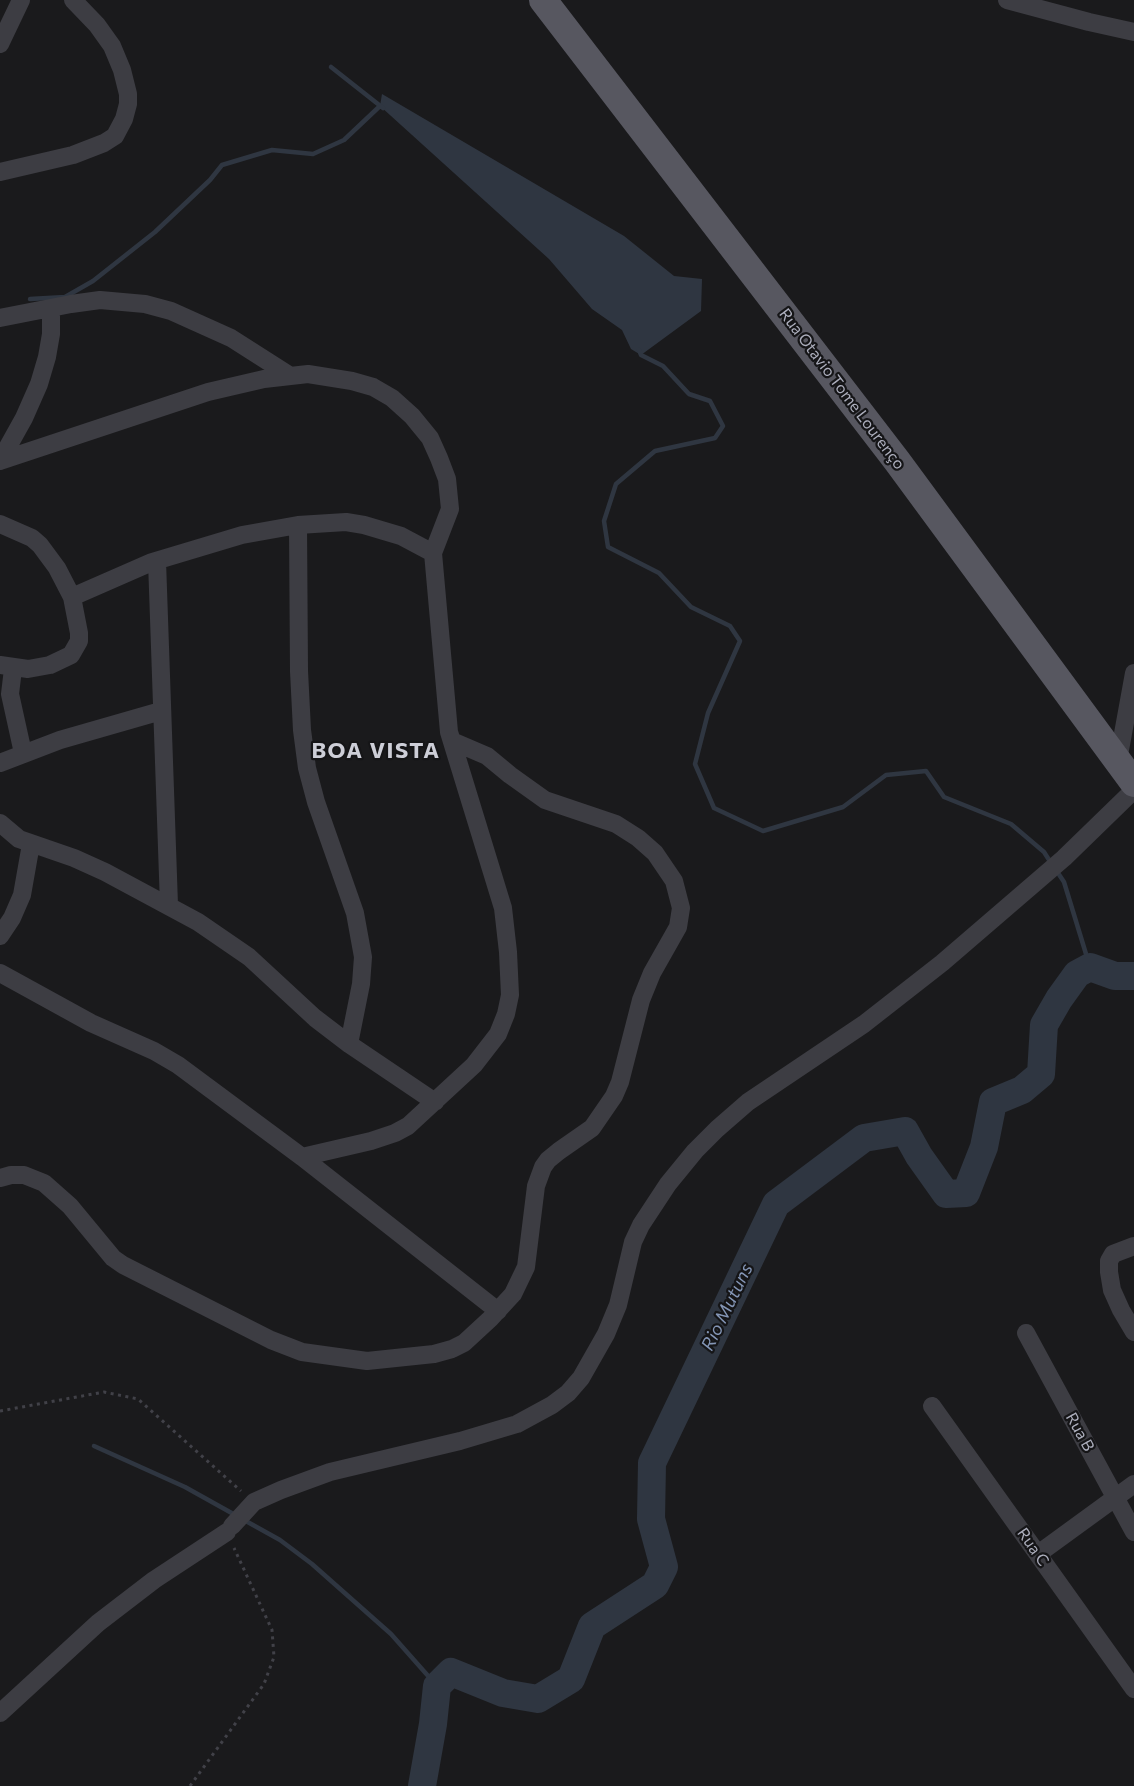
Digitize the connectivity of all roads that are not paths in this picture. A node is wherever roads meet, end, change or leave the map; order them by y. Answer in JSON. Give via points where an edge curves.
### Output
{"nodes":[{"id":1,"x":21,"y":0,"type":"edge"},
{"id":2,"x":73,"y":0,"type":"edge"},
{"id":3,"x":543,"y":0,"type":"edge"},
{"id":4,"x":1006,"y":0,"type":"edge"},
{"id":5,"x":1134,"y":32,"type":"edge"},
{"id":6,"x":0,"y":44,"type":"edge"},
{"id":7,"x":0,"y":172,"type":"edge"},
{"id":8,"x":51,"y":308,"type":"junction"},
{"id":9,"x":0,"y":318,"type":"edge"},
{"id":10,"x":289,"y":375,"type":"junction"},
{"id":11,"x":0,"y":461,"type":"edge"},
{"id":12,"x":0,"y":524,"type":"edge"},
{"id":13,"x":298,"y":525,"type":"junction"},
{"id":14,"x":433,"y":553,"type":"junction"},
{"id":15,"x":157,"y":561,"type":"junction"},
{"id":16,"x":72,"y":597,"type":"junction"},
{"id":17,"x":7,"y":667,"type":"edge"},
{"id":18,"x":1134,"y":674,"type":"edge"},
{"id":19,"x":161,"y":711,"type":"junction"},
{"id":20,"x":452,"y":741,"type":"junction"},
{"id":21,"x":23,"y":753,"type":"junction"},
{"id":22,"x":0,"y":763,"type":"edge"},
{"id":23,"x":1126,"y":772,"type":"edge"},
{"id":24,"x":1134,"y":790,"type":"edge"},
{"id":25,"x":0,"y":823,"type":"edge"},
{"id":26,"x":31,"y":844,"type":"junction"},
{"id":27,"x":169,"y":905,"type":"junction"},
{"id":28,"x":0,"y":936,"type":"edge"},
{"id":29,"x":0,"y":973,"type":"edge"},
{"id":30,"x":349,"y":1044,"type":"junction"},
{"id":31,"x":435,"y":1102,"type":"junction"},
{"id":32,"x":302,"y":1157,"type":"junction"},
{"id":33,"x":0,"y":1178,"type":"edge"},
{"id":34,"x":1132,"y":1246,"type":"edge"},
{"id":35,"x":498,"y":1311,"type":"junction"},
{"id":36,"x":1134,"y":1332,"type":"edge"},
{"id":37,"x":1026,"y":1333,"type":"dead end"},
{"id":38,"x":932,"y":1406,"type":"dead end"},
{"id":39,"x":1134,"y":1484,"type":"edge"},
{"id":40,"x":1116,"y":1497,"type":"junction"},
{"id":41,"x":1134,"y":1532,"type":"edge"},
{"id":42,"x":1038,"y":1554,"type":"junction"},
{"id":43,"x":1134,"y":1689,"type":"edge"},
{"id":44,"x":0,"y":1713,"type":"edge"}],
"edges":[{"from":1,"to":6,"type":"street"},
{"from":2,"to":7,"type":"street","via":[[97,25],[122,70],[128,94],[124,119],[115,136],[74,155]]},
{"from":3,"to":23,"type":"main road","name":"Rua Otavio Tome Lourenço","via":[[897,461]]},
{"from":4,"to":5,"type":"street"},
{"from":8,"to":9,"type":"street"},
{"from":8,"to":10,"type":"street","via":[[100,300],[171,311],[231,338]]},
{"from":8,"to":11,"type":"street","via":[[51,334],[39,384]]},
{"from":10,"to":11,"type":"street","via":[[208,392]]},
{"from":10,"to":14,"type":"street","via":[[326,376],[373,387],[392,398],[430,438],[447,479],[450,508]]},
{"from":12,"to":16,"type":"street","via":[[40,545]]},
{"from":13,"to":14,"type":"street","via":[[364,525],[401,536]]},
{"from":13,"to":15,"type":"street","via":[[242,536]]},
{"from":13,"to":30,"type":"street","via":[[299,671],[307,768],[355,913],[363,957]]},
{"from":14,"to":20,"type":"street"},
{"from":15,"to":16,"type":"street"},
{"from":15,"to":19,"type":"street"},
{"from":16,"to":17,"type":"street","via":[[79,641],[71,655],[50,665]]},
{"from":17,"to":21,"type":"street"},
{"from":18,"to":23,"type":"street"},
{"from":19,"to":21,"type":"street"},
{"from":19,"to":27,"type":"street"},
{"from":20,"to":31,"type":"street","via":[[503,908],[510,995],[498,1034],[474,1065]]},
{"from":20,"to":35,"type":"street","via":[[488,756],[545,800],[616,824],[638,838],[655,853],[674,881],[681,908],[678,927],[641,1000],[614,1096],[591,1128],[543,1167],[536,1186],[525,1267],[513,1294]]},
{"from":21,"to":22,"type":"street"},
{"from":24,"to":44,"type":"street","via":[[1062,860],[942,963],[864,1024],[748,1102],[694,1151],[641,1226],[606,1334],[568,1393],[517,1424],[460,1442],[330,1472],[249,1506],[230,1529],[98,1623]]},
{"from":25,"to":26,"type":"street"},
{"from":26,"to":27,"type":"street","via":[[74,858]]},
{"from":26,"to":28,"type":"street","via":[[22,895]]},
{"from":27,"to":30,"type":"street","via":[[249,957]]},
{"from":29,"to":32,"type":"street","via":[[178,1065]]},
{"from":30,"to":31,"type":"street"},
{"from":31,"to":32,"type":"street","via":[[395,1133]]},
{"from":32,"to":35,"type":"street"},
{"from":33,"to":35,"type":"street","via":[[24,1175],[44,1184],[70,1206],[123,1265],[302,1352],[367,1361],[434,1354],[464,1343]]},
{"from":34,"to":36,"type":"street","via":[[1113,1254],[1108,1272],[1112,1290]]},
{"from":37,"to":40,"type":"street","name":"Rua B"},
{"from":38,"to":42,"type":"street","name":"Rua C"},
{"from":39,"to":40,"type":"street"},
{"from":40,"to":41,"type":"street","name":"Rua B"},
{"from":40,"to":42,"type":"street"},
{"from":42,"to":43,"type":"street","name":"Rua C"}]}
